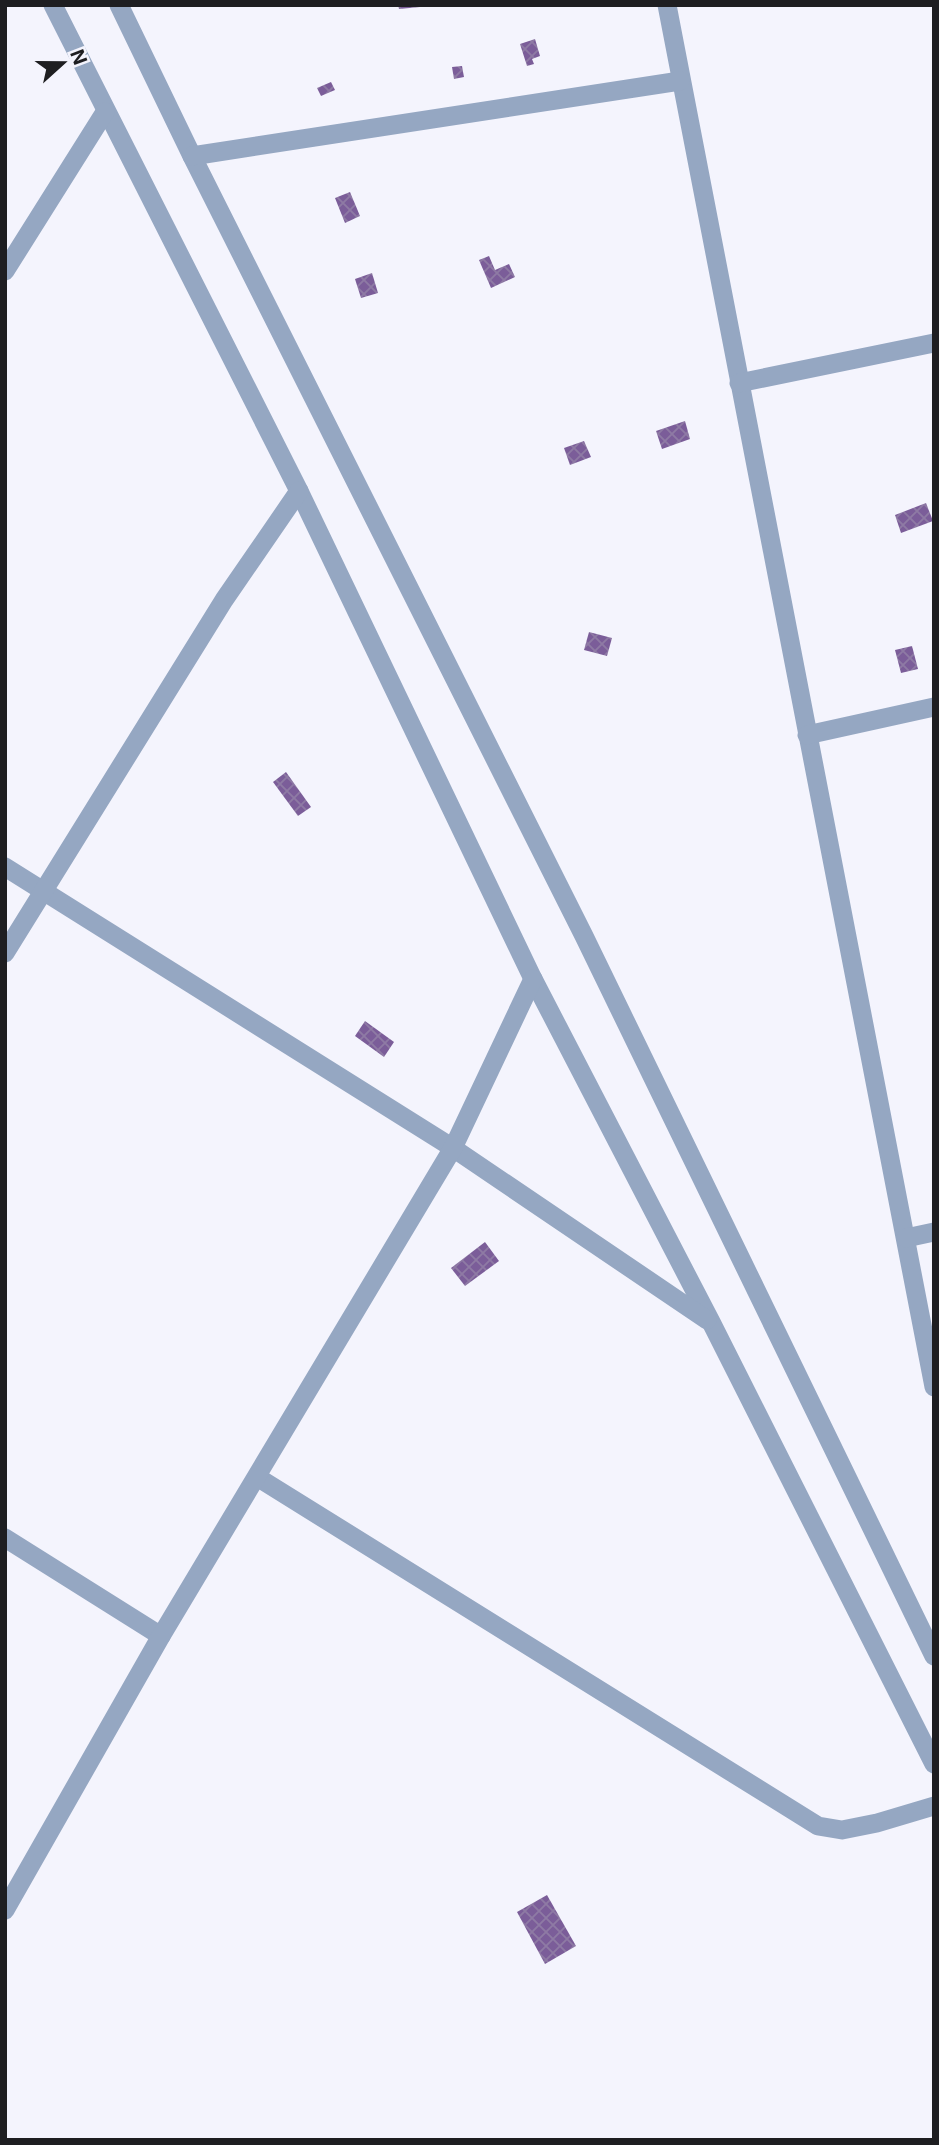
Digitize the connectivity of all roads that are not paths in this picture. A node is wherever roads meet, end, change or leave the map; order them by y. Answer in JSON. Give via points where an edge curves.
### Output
{"nodes":[{"id":1,"x":53,"y":5,"type":"edge"},
{"id":2,"x":119,"y":5,"type":"edge"},
{"id":3,"x":667,"y":5,"type":"edge"},
{"id":4,"x":680,"y":81,"type":"junction"},
{"id":5,"x":105,"y":112,"type":"junction"},
{"id":6,"x":192,"y":156,"type":"junction"},
{"id":7,"x":5,"y":271,"type":"edge"},
{"id":8,"x":934,"y":343,"type":"edge"},
{"id":9,"x":739,"y":383,"type":"junction"},
{"id":10,"x":299,"y":491,"type":"junction"},
{"id":11,"x":934,"y":707,"type":"edge"},
{"id":12,"x":807,"y":734,"type":"junction"},
{"id":13,"x":5,"y":867,"type":"edge"},
{"id":14,"x":43,"y":890,"type":"junction"},
{"id":15,"x":5,"y":953,"type":"edge"},
{"id":16,"x":533,"y":979,"type":"junction"},
{"id":17,"x":453,"y":1148,"type":"junction"},
{"id":18,"x":934,"y":1232,"type":"edge"},
{"id":19,"x":906,"y":1238,"type":"junction"},
{"id":20,"x":711,"y":1322,"type":"junction"},
{"id":21,"x":934,"y":1387,"type":"edge"},
{"id":22,"x":257,"y":1477,"type":"junction"},
{"id":23,"x":5,"y":1538,"type":"edge"},
{"id":24,"x":161,"y":1636,"type":"junction"},
{"id":25,"x":934,"y":1656,"type":"edge"},
{"id":26,"x":934,"y":1764,"type":"edge"},
{"id":27,"x":934,"y":1806,"type":"edge"},
{"id":28,"x":5,"y":1910,"type":"edge"}],
"edges":[{"from":1,"to":5,"type":"street"},
{"from":2,"to":6,"type":"street"},
{"from":3,"to":4,"type":"street"},
{"from":4,"to":6,"type":"street"},
{"from":4,"to":9,"type":"street"},
{"from":5,"to":7,"type":"street"},
{"from":5,"to":10,"type":"street"},
{"from":6,"to":25,"type":"street","via":[[584,936]]},
{"from":8,"to":9,"type":"street"},
{"from":9,"to":12,"type":"street"},
{"from":10,"to":14,"type":"street","via":[[224,600]]},
{"from":10,"to":16,"type":"street"},
{"from":11,"to":12,"type":"street"},
{"from":12,"to":19,"type":"street"},
{"from":13,"to":14,"type":"street"},
{"from":14,"to":15,"type":"street"},
{"from":14,"to":17,"type":"street"},
{"from":16,"to":17,"type":"street"},
{"from":16,"to":20,"type":"street"},
{"from":17,"to":20,"type":"street"},
{"from":17,"to":22,"type":"street"},
{"from":18,"to":19,"type":"street"},
{"from":19,"to":21,"type":"street"},
{"from":20,"to":26,"type":"street"},
{"from":22,"to":24,"type":"street"},
{"from":22,"to":27,"type":"street","via":[[818,1826],[842,1830]]},
{"from":23,"to":24,"type":"street"},
{"from":24,"to":28,"type":"street"}]}
